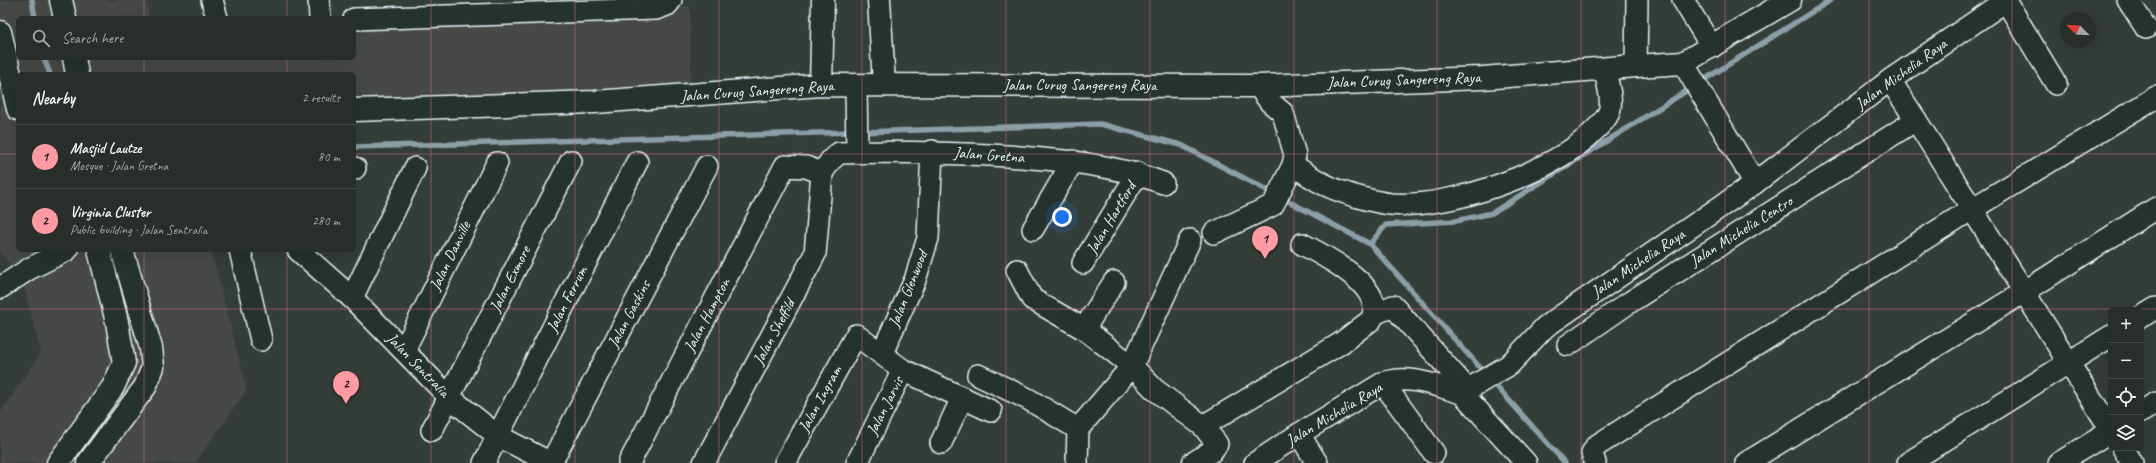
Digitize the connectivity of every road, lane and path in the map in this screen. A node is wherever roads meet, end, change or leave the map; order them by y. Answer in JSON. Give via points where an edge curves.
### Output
{"nodes":[{"id":1,"x":61,"y":0,"type":"edge"},
{"id":2,"x":212,"y":0,"type":"edge"},
{"id":3,"x":319,"y":0,"type":"edge"},
{"id":4,"x":670,"y":0,"type":"edge"},
{"id":5,"x":823,"y":0,"type":"edge"},
{"id":6,"x":879,"y":0,"type":"edge"},
{"id":7,"x":1637,"y":0,"type":"edge"},
{"id":8,"x":1683,"y":0,"type":"edge"},
{"id":9,"x":1790,"y":0,"type":"edge"},
{"id":10,"x":2006,"y":0,"type":"edge"},
{"id":11,"x":2128,"y":0,"type":"edge"},
{"id":12,"x":560,"y":6,"type":"edge"},
{"id":13,"x":443,"y":8,"type":"edge"},
{"id":14,"x":65,"y":16,"type":"edge"},
{"id":15,"x":216,"y":16,"type":"edge"},
{"id":16,"x":320,"y":16,"type":"edge"},
{"id":17,"x":356,"y":19,"type":"edge"},
{"id":18,"x":2146,"y":28,"type":"dead end"},
{"id":19,"x":0,"y":32,"type":"edge"},
{"id":20,"x":1712,"y":47,"type":"junction"},
{"id":21,"x":74,"y":60,"type":"edge"},
{"id":22,"x":1636,"y":66,"type":"junction"},
{"id":23,"x":1604,"y":68,"type":"junction"},
{"id":24,"x":1686,"y":68,"type":"junction"},
{"id":25,"x":77,"y":72,"type":"edge"},
{"id":26,"x":1890,"y":80,"type":"junction"},
{"id":27,"x":2056,"y":84,"type":"dead end"},
{"id":28,"x":821,"y":85,"type":"junction"},
{"id":29,"x":884,"y":85,"type":"junction"},
{"id":30,"x":1258,"y":86,"type":"junction"},
{"id":31,"x":856,"y":91,"type":"junction"},
{"id":32,"x":2156,"y":97,"type":"edge"},
{"id":33,"x":16,"y":100,"type":"edge"},
{"id":34,"x":356,"y":110,"type":"edge"},
{"id":35,"x":1916,"y":120,"type":"junction"},
{"id":36,"x":856,"y":144,"type":"junction"},
{"id":37,"x":932,"y":151,"type":"junction"},
{"id":38,"x":571,"y":161,"type":"dead end"},
{"id":39,"x":1073,"y":161,"type":"junction"},
{"id":40,"x":637,"y":162,"type":"dead end"},
{"id":41,"x":497,"y":163,"type":"dead end"},
{"id":42,"x":707,"y":166,"type":"dead end"},
{"id":43,"x":415,"y":168,"type":"dead end"},
{"id":44,"x":1290,"y":172,"type":"junction"},
{"id":45,"x":822,"y":173,"type":"junction"},
{"id":46,"x":1138,"y":173,"type":"junction"},
{"id":47,"x":1163,"y":183,"type":"dead end"},
{"id":48,"x":1755,"y":183,"type":"junction"},
{"id":49,"x":2156,"y":208,"type":"edge"},
{"id":50,"x":1972,"y":209,"type":"junction"},
{"id":51,"x":1034,"y":229,"type":"dead end"},
{"id":52,"x":1214,"y":233,"type":"dead end"},
{"id":53,"x":1190,"y":240,"type":"dead end"},
{"id":54,"x":1302,"y":244,"type":"dead end"},
{"id":55,"x":63,"y":252,"type":"edge"},
{"id":56,"x":100,"y":252,"type":"edge"},
{"id":57,"x":123,"y":252,"type":"edge"},
{"id":58,"x":240,"y":252,"type":"edge"},
{"id":59,"x":303,"y":252,"type":"edge"},
{"id":60,"x":1083,"y":263,"type":"dead end"},
{"id":61,"x":1017,"y":270,"type":"dead end"},
{"id":62,"x":1114,"y":282,"type":"dead end"},
{"id":63,"x":0,"y":288,"type":"edge"},
{"id":64,"x":2024,"y":292,"type":"junction"},
{"id":65,"x":352,"y":298,"type":"junction"},
{"id":66,"x":2156,"y":308,"type":"edge"},
{"id":67,"x":1374,"y":314,"type":"junction"},
{"id":68,"x":2144,"y":315,"type":"edge"},
{"id":69,"x":1084,"y":329,"type":"junction"},
{"id":70,"x":2108,"y":338,"type":"edge"},
{"id":71,"x":261,"y":340,"type":"dead end"},
{"id":72,"x":1568,"y":345,"type":"dead end"},
{"id":73,"x":404,"y":350,"type":"junction"},
{"id":74,"x":882,"y":353,"type":"junction"},
{"id":75,"x":124,"y":363,"type":"junction"},
{"id":76,"x":2067,"y":363,"type":"junction"},
{"id":77,"x":1132,"y":366,"type":"junction"},
{"id":78,"x":903,"y":370,"type":"junction"},
{"id":79,"x":152,"y":373,"type":"junction"},
{"id":80,"x":978,"y":375,"type":"dead end"},
{"id":81,"x":1383,"y":383,"type":"junction"},
{"id":82,"x":1468,"y":390,"type":"junction"},
{"id":83,"x":449,"y":397,"type":"junction"},
{"id":84,"x":962,"y":398,"type":"junction"},
{"id":85,"x":2156,"y":402,"type":"edge"},
{"id":86,"x":2144,"y":410,"type":"edge"},
{"id":87,"x":991,"y":411,"type":"dead end"},
{"id":88,"x":1203,"y":426,"type":"junction"},
{"id":89,"x":2108,"y":426,"type":"edge"},
{"id":90,"x":1078,"y":429,"type":"junction"},
{"id":91,"x":432,"y":430,"type":"dead end"},
{"id":92,"x":2108,"y":433,"type":"edge"},
{"id":93,"x":1299,"y":434,"type":"junction"},
{"id":94,"x":498,"y":436,"type":"junction"},
{"id":95,"x":940,"y":442,"type":"dead end"},
{"id":96,"x":2124,"y":451,"type":"edge"},
{"id":97,"x":1434,"y":453,"type":"dead end"},
{"id":98,"x":1525,"y":462,"type":"edge"},
{"id":99,"x":58,"y":463,"type":"edge"},
{"id":100,"x":88,"y":463,"type":"edge"},
{"id":101,"x":484,"y":463,"type":"edge"},
{"id":102,"x":551,"y":463,"type":"edge"},
{"id":103,"x":629,"y":463,"type":"edge"},
{"id":104,"x":704,"y":463,"type":"edge"},
{"id":105,"x":785,"y":463,"type":"edge"},
{"id":106,"x":857,"y":463,"type":"edge"},
{"id":107,"x":1077,"y":463,"type":"edge"},
{"id":108,"x":1194,"y":463,"type":"edge"},
{"id":109,"x":1255,"y":463,"type":"edge"},
{"id":110,"x":1316,"y":463,"type":"edge"},
{"id":111,"x":1594,"y":463,"type":"edge"},
{"id":112,"x":1746,"y":463,"type":"edge"},
{"id":113,"x":1908,"y":463,"type":"edge"},
{"id":114,"x":2059,"y":463,"type":"edge"},
{"id":115,"x":2132,"y":463,"type":"edge"}],
"edges":[{"from":1,"to":14,"type":"main road"},
{"from":2,"to":15,"type":"street"},
{"from":3,"to":16,"type":"street"},
{"from":4,"to":12,"type":"street","via":[[667,5],[656,9]]},
{"from":5,"to":28,"type":"main road"},
{"from":6,"to":29,"type":"main road"},
{"from":7,"to":22,"type":"street"},
{"from":8,"to":20,"type":"street"},
{"from":9,"to":20,"type":"main road","name":"Jalan Curug Sangereng Raya"},
{"from":10,"to":26,"type":"street","name":"Jalan Michelia Raya"},
{"from":10,"to":27,"type":"street"},
{"from":11,"to":18,"type":"street"},
{"from":12,"to":13,"type":"street"},
{"from":13,"to":17,"type":"street"},
{"from":19,"to":33,"type":"main road"},
{"from":20,"to":24,"type":"main road","name":"Jalan Curug Sangereng Raya"},
{"from":21,"to":25,"type":"main road"},
{"from":22,"to":23,"type":"main road","name":"Jalan Curug Sangereng Raya"},
{"from":22,"to":24,"type":"main road","name":"Jalan Curug Sangereng Raya"},
{"from":23,"to":30,"type":"main road","name":"Jalan Curug Sangereng Raya","via":[[1482,78]]},
{"from":23,"to":44,"type":"street","via":[[1610,108],[1606,119],[1584,141],[1516,180],[1464,196],[1391,204],[1330,188]]},
{"from":24,"to":48,"type":"street"},
{"from":26,"to":35,"type":"street"},
{"from":26,"to":48,"type":"street","name":"Jalan Michelia Raya"},
{"from":28,"to":31,"type":"main road","name":"Jalan Curug Sangereng Raya"},
{"from":28,"to":34,"type":"main road","name":"Jalan Curug Sangereng Raya","via":[[595,102]]},
{"from":29,"to":30,"type":"main road","name":"Jalan Curug Sangereng Raya"},
{"from":29,"to":31,"type":"main road","name":"Jalan Curug Sangereng Raya"},
{"from":30,"to":44,"type":"street","via":[[1270,102],[1283,113],[1294,155]]},
{"from":31,"to":36,"type":"street"},
{"from":32,"to":50,"type":"street"},
{"from":35,"to":50,"type":"street"},
{"from":35,"to":72,"type":"street","name":"Jalan Michelia Centro","via":[[1630,302]]},
{"from":36,"to":37,"type":"street","name":"Jalan Gretna"},
{"from":36,"to":45,"type":"street","name":"Jalan Gretna","via":[[839,153]]},
{"from":37,"to":39,"type":"street","name":"Jalan Gretna"},
{"from":37,"to":74,"type":"street","name":"Jalan Glenwood","via":[[928,238],[914,280]]},
{"from":38,"to":83,"type":"street","name":"Jalan Exmore"},
{"from":39,"to":46,"type":"street","name":"Jalan Gretna"},
{"from":39,"to":51,"type":"street"},
{"from":40,"to":94,"type":"street","name":"Jalan Ferrum"},
{"from":41,"to":73,"type":"street","name":"Jalan Danville"},
{"from":42,"to":102,"type":"street","name":"Jalan Gaskins"},
{"from":43,"to":65,"type":"street"},
{"from":44,"to":52,"type":"street","via":[[1273,205]]},
{"from":45,"to":103,"type":"street","name":"Jalan Hampton","via":[[806,167],[785,166]]},
{"from":45,"to":104,"type":"street","name":"Jalan Sheffild","via":[[815,254]]},
{"from":46,"to":47,"type":"street","name":"Jalan Gretna"},
{"from":46,"to":60,"type":"street","name":"Jalan Hartford"},
{"from":48,"to":82,"type":"street","name":"Jalan Michelia Raya","via":[[1545,327],[1509,365]]},
{"from":49,"to":64,"type":"street"},
{"from":50,"to":64,"type":"street"},
{"from":50,"to":111,"type":"street","via":[[1596,446],[1592,453]]},
{"from":53,"to":77,"type":"street"},
{"from":54,"to":67,"type":"street","via":[[1334,260],[1362,284],[1374,300]]},
{"from":55,"to":63,"type":"street","via":[[29,269]]},
{"from":56,"to":75,"type":"main road"},
{"from":57,"to":79,"type":"main road","via":[[151,348]]},
{"from":58,"to":71,"type":"street"},
{"from":59,"to":65,"type":"street","name":"Jalan Sentralia"},
{"from":61,"to":69,"type":"street","via":[[1032,299]]},
{"from":62,"to":69,"type":"street"},
{"from":64,"to":76,"type":"street"},
{"from":64,"to":112,"type":"street"},
{"from":65,"to":73,"type":"street","name":"Jalan Sentralia"},
{"from":66,"to":68,"type":"street"},
{"from":67,"to":82,"type":"street","via":[[1393,306]]},
{"from":67,"to":88,"type":"street","via":[[1371,320],[1341,343]]},
{"from":69,"to":77,"type":"street"},
{"from":70,"to":76,"type":"street"},
{"from":73,"to":83,"type":"street","name":"Jalan Sentralia"},
{"from":74,"to":78,"type":"street"},
{"from":74,"to":105,"type":"street","name":"Jalan Ingram","via":[[856,335]]},
{"from":75,"to":79,"type":"main road"},
{"from":75,"to":99,"type":"main road","via":[[113,387]]},
{"from":76,"to":89,"type":"street"},
{"from":76,"to":113,"type":"street"},
{"from":77,"to":88,"type":"street","via":[[1154,389]]},
{"from":77,"to":90,"type":"street"},
{"from":78,"to":84,"type":"street"},
{"from":78,"to":106,"type":"street","name":"Jalan Jarvis"},
{"from":79,"to":100,"type":"main road","via":[[145,387]]},
{"from":80,"to":90,"type":"street","via":[[1028,399]]},
{"from":81,"to":82,"type":"street","name":"Jalan Michelia Raya","via":[[1395,379],[1411,379]]},
{"from":81,"to":93,"type":"street","name":"Jalan Michelia Raya"},
{"from":81,"to":97,"type":"street"},
{"from":82,"to":98,"type":"street"},
{"from":83,"to":91,"type":"street","name":"Jalan Exmore"},
{"from":83,"to":94,"type":"street","name":"Jalan Sentralia"},
{"from":84,"to":87,"type":"street"},
{"from":84,"to":95,"type":"street"},
{"from":85,"to":86,"type":"street"},
{"from":88,"to":108,"type":"street","via":[[1217,444],[1212,451]]},
{"from":90,"to":107,"type":"street"},
{"from":92,"to":114,"type":"street"},
{"from":93,"to":109,"type":"street","name":"Jalan Michelia Raya"},
{"from":93,"to":110,"type":"street"},
{"from":94,"to":101,"type":"street","name":"Jalan Ferrum"},
{"from":94,"to":102,"type":"street","name":"Jalan Sentralia"},
{"from":96,"to":115,"type":"street"}]}
